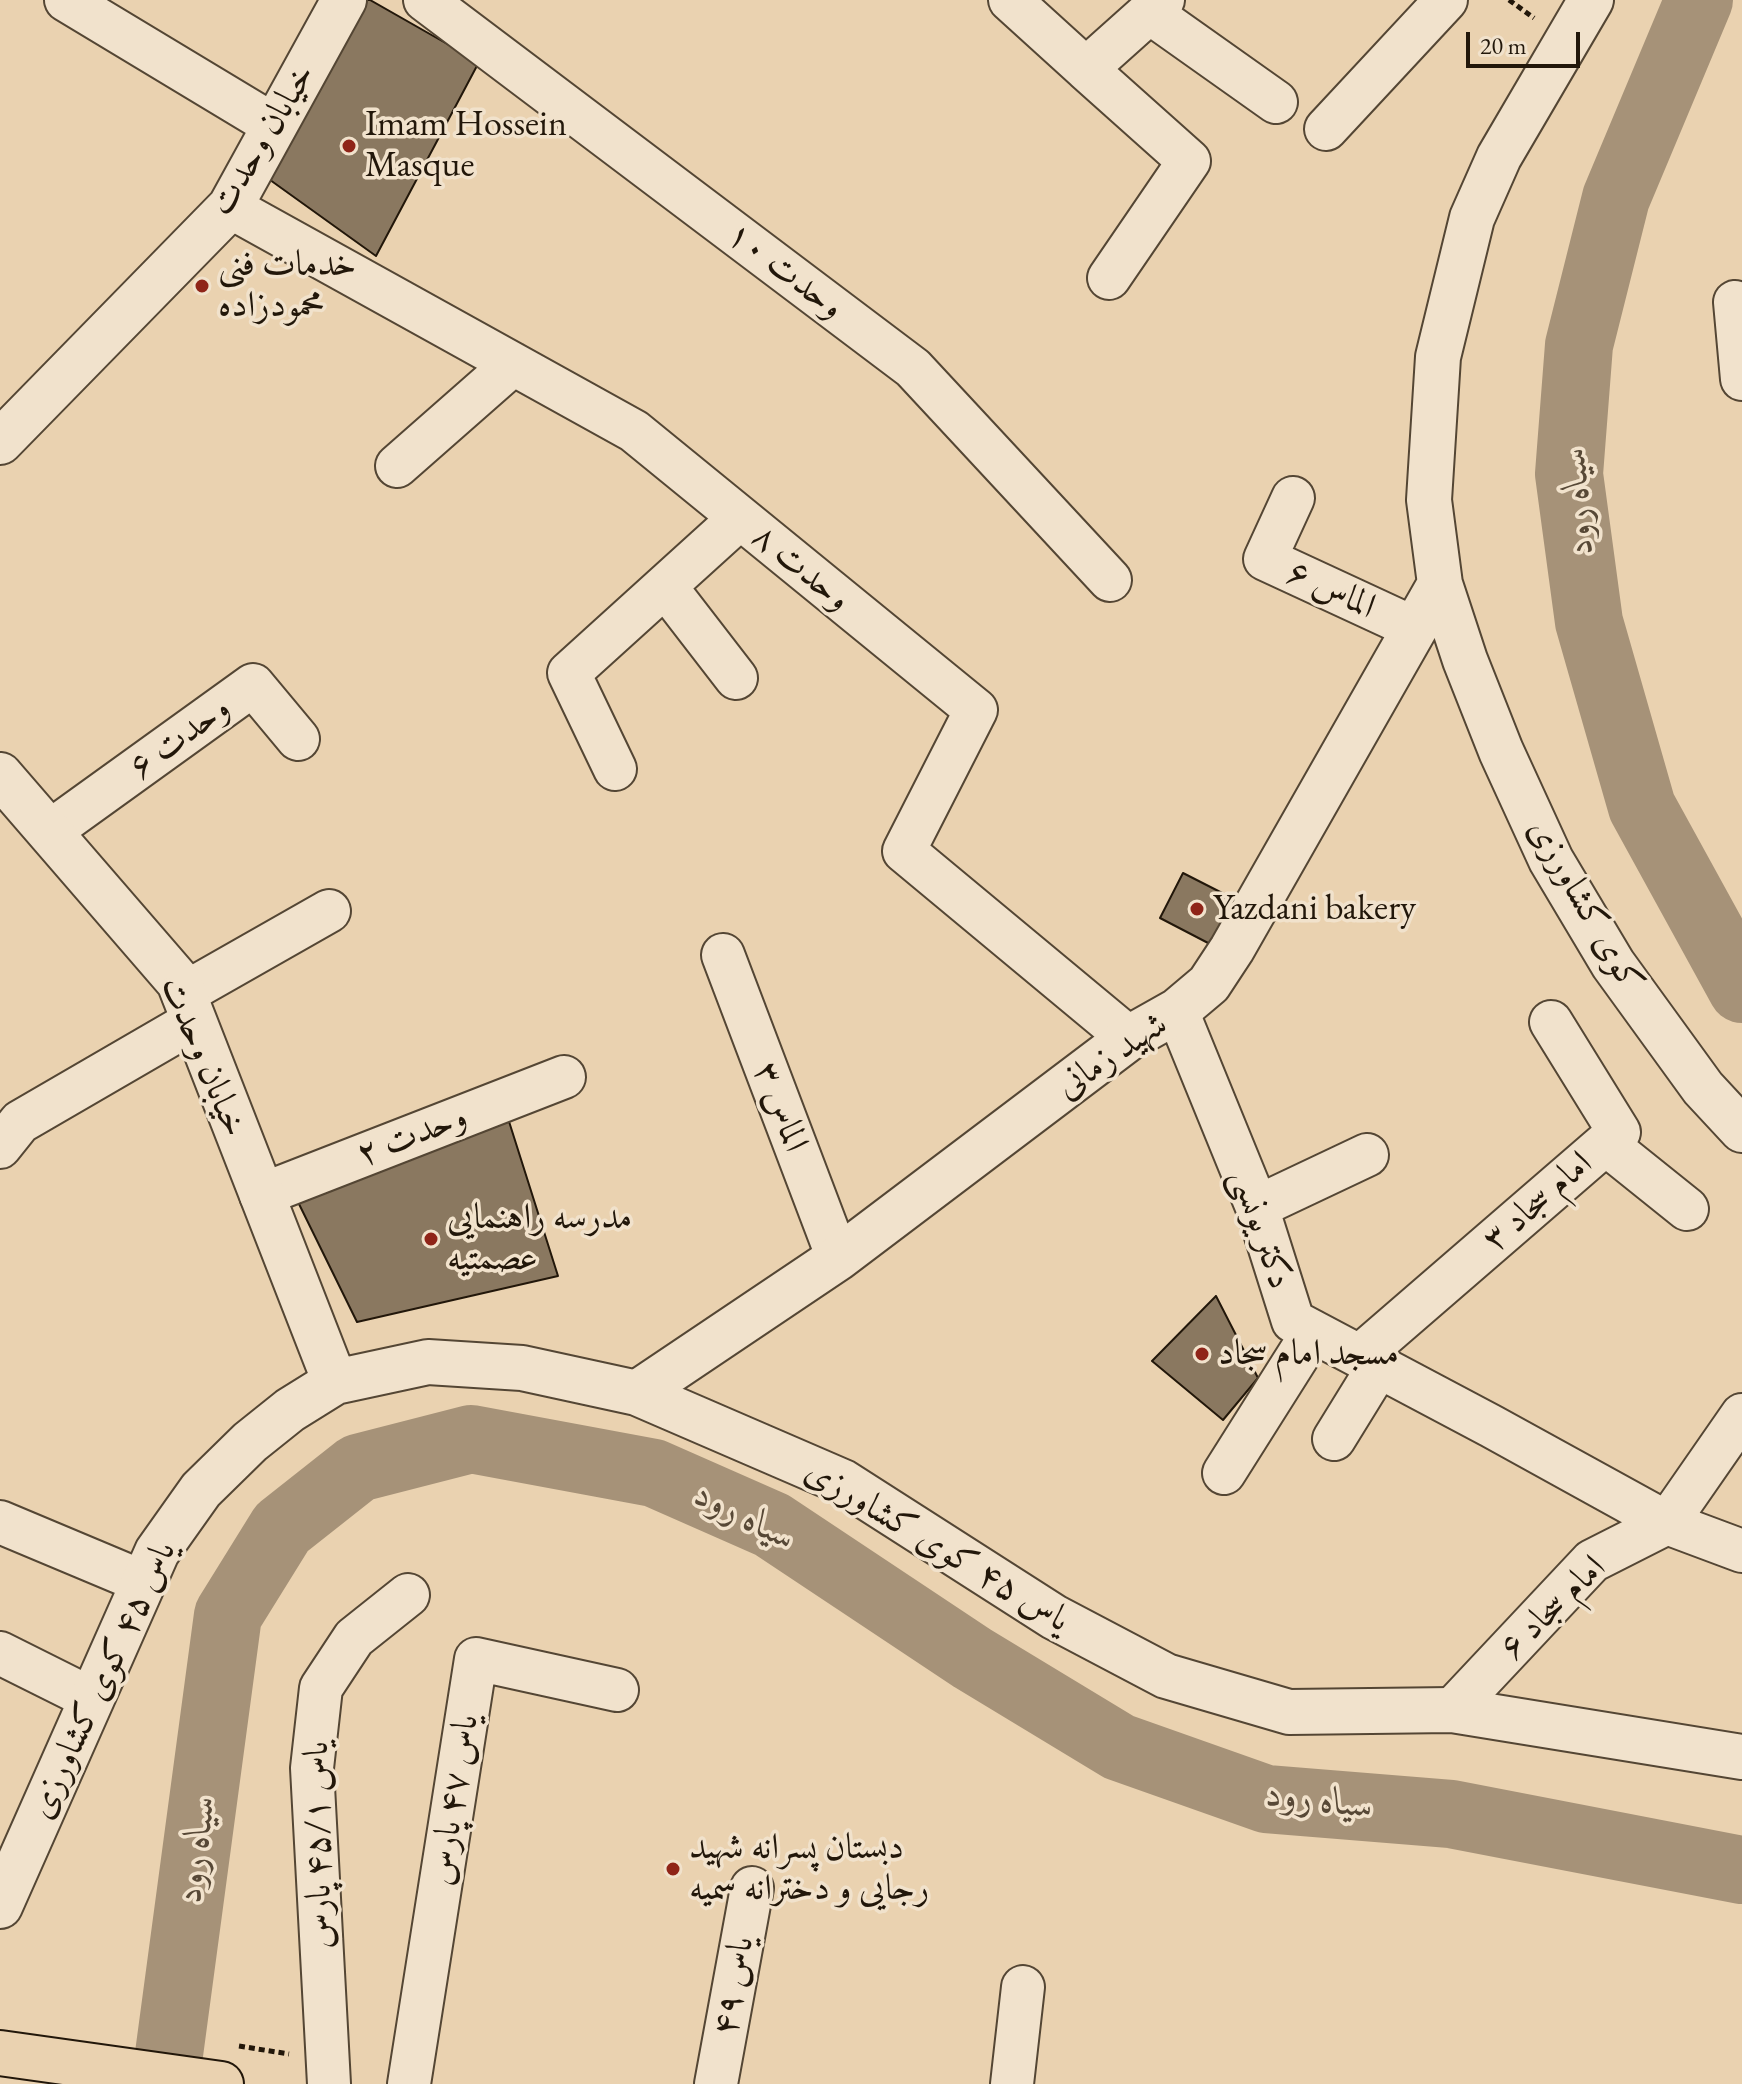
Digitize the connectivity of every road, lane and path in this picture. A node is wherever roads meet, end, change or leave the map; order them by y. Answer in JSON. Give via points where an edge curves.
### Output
{"nodes":[{"id":1,"x":66,"y":0,"type":"edge"},
{"id":2,"x":344,"y":0,"type":"edge"},
{"id":3,"x":425,"y":0,"type":"edge"},
{"id":4,"x":1010,"y":0,"type":"edge"},
{"id":5,"x":1446,"y":0,"type":"edge"},
{"id":6,"x":1591,"y":0,"type":"edge"},
{"id":7,"x":1156,"y":6,"type":"edge"},
{"id":8,"x":108,"y":11,"type":"edge"},
{"id":9,"x":1086,"y":69,"type":"junction"},
{"id":10,"x":1276,"y":102,"type":"dead end"},
{"id":11,"x":275,"y":126,"type":"junction"},
{"id":12,"x":1326,"y":129,"type":"dead end"},
{"id":13,"x":230,"y":207,"type":"junction"},
{"id":14,"x":1109,"y":278,"type":"dead end"},
{"id":15,"x":1735,"y":302,"type":"dead end"},
{"id":16,"x":513,"y":364,"type":"junction"},
{"id":17,"x":1742,"y":379,"type":"edge"},
{"id":18,"x":0,"y":442,"type":"edge"},
{"id":19,"x":397,"y":466,"type":"dead end"},
{"id":20,"x":1293,"y":498,"type":"dead end"},
{"id":21,"x":740,"y":518,"type":"junction"},
{"id":22,"x":1110,"y":580,"type":"dead end"},
{"id":23,"x":1440,"y":584,"type":"junction"},
{"id":24,"x":665,"y":586,"type":"junction"},
{"id":25,"x":1414,"y":628,"type":"junction"},
{"id":26,"x":736,"y":678,"type":"dead end"},
{"id":27,"x":298,"y":739,"type":"dead end"},
{"id":28,"x":615,"y":769,"type":"dead end"},
{"id":29,"x":0,"y":775,"type":"edge"},
{"id":30,"x":49,"y":832,"type":"junction"},
{"id":31,"x":329,"y":911,"type":"dead end"},
{"id":32,"x":723,"y":955,"type":"dead end"},
{"id":33,"x":189,"y":1008,"type":"junction"},
{"id":34,"x":1177,"y":1011,"type":"junction"},
{"id":35,"x":1551,"y":1022,"type":"dead end"},
{"id":36,"x":1129,"y":1038,"type":"junction"},
{"id":37,"x":564,"y":1077,"type":"dead end"},
{"id":38,"x":1742,"y":1130,"type":"edge"},
{"id":39,"x":1606,"y":1144,"type":"junction"},
{"id":40,"x":0,"y":1147,"type":"edge"},
{"id":41,"x":1367,"y":1155,"type":"dead end"},
{"id":42,"x":261,"y":1195,"type":"junction"},
{"id":43,"x":1257,"y":1207,"type":"junction"},
{"id":44,"x":1687,"y":1209,"type":"dead end"},
{"id":45,"x":838,"y":1258,"type":"junction"},
{"id":46,"x":1313,"y":1332,"type":"junction"},
{"id":47,"x":1369,"y":1361,"type":"junction"},
{"id":48,"x":335,"y":1382,"type":"junction"},
{"id":49,"x":637,"y":1393,"type":"junction"},
{"id":50,"x":1742,"y":1415,"type":"edge"},
{"id":51,"x":1334,"y":1439,"type":"dead end"},
{"id":52,"x":1224,"y":1473,"type":"dead end"},
{"id":53,"x":0,"y":1522,"type":"edge"},
{"id":54,"x":1667,"y":1523,"type":"junction"},
{"id":55,"x":1742,"y":1551,"type":"edge"},
{"id":56,"x":143,"y":1582,"type":"junction"},
{"id":57,"x":408,"y":1595,"type":"dead end"},
{"id":58,"x":0,"y":1653,"type":"edge"},
{"id":59,"x":617,"y":1690,"type":"dead end"},
{"id":60,"x":92,"y":1699,"type":"junction"},
{"id":61,"x":1452,"y":1710,"type":"junction"},
{"id":62,"x":1742,"y":1757,"type":"edge"},
{"id":63,"x":752,"y":1888,"type":"dead end"},
{"id":64,"x":0,"y":1906,"type":"edge"},
{"id":65,"x":1023,"y":1987,"type":"dead end"},
{"id":66,"x":0,"y":2053,"type":"edge"},
{"id":67,"x":221,"y":2084,"type":"edge"},
{"id":68,"x":329,"y":2084,"type":"edge"},
{"id":69,"x":409,"y":2084,"type":"edge"},
{"id":70,"x":716,"y":2084,"type":"edge"},
{"id":71,"x":1012,"y":2084,"type":"edge"}],
"edges":[{"from":1,"to":8,"type":"street"},
{"from":2,"to":11,"type":"street","name":"خیابان وحدت"},
{"from":3,"to":22,"type":"street","name":"وحدت ۱۰","via":[[913,368]]},
{"from":4,"to":9,"type":"street"},
{"from":5,"to":12,"type":"street"},
{"from":6,"to":23,"type":"street","name":"کوی کشاورزی","via":[[1499,157],[1472,218],[1438,357],[1429,500]]},
{"from":7,"to":9,"type":"street"},
{"from":7,"to":10,"type":"street"},
{"from":8,"to":11,"type":"street"},
{"from":9,"to":14,"type":"street","via":[[1189,161]]},
{"from":11,"to":13,"type":"street","name":"خیابان وحدت"},
{"from":13,"to":16,"type":"street","name":"وحدت ۸"},
{"from":13,"to":18,"type":"street","name":"خیابان وحدت"},
{"from":15,"to":17,"type":"street"},
{"from":16,"to":19,"type":"street"},
{"from":16,"to":21,"type":"street","name":"وحدت ۸","via":[[634,431]]},
{"from":20,"to":25,"type":"street","name":"الماس ۶","via":[[1265,559]]},
{"from":21,"to":24,"type":"street"},
{"from":21,"to":36,"type":"street","name":"وحدت ۸","via":[[976,710],[904,851]]},
{"from":23,"to":25,"type":"street","name":"شهید زمانی"},
{"from":23,"to":38,"type":"street","name":"کوی کشاورزی","via":[[1501,751],[1551,860],[1613,964],[1703,1088]]},
{"from":24,"to":26,"type":"street"},
{"from":24,"to":28,"type":"street","via":[[569,673]]},
{"from":25,"to":34,"type":"street","name":"شهید زمانی","via":[[1232,949],[1209,984]]},
{"from":27,"to":30,"type":"street","name":"وحدت ۶","via":[[253,685]]},
{"from":29,"to":30,"type":"street","name":"خیابان وحدت"},
{"from":30,"to":33,"type":"street","name":"خیابان وحدت","via":[[179,982]]},
{"from":31,"to":33,"type":"street"},
{"from":32,"to":45,"type":"street","name":"الماس ۳"},
{"from":33,"to":40,"type":"street","via":[[20,1122]]},
{"from":33,"to":42,"type":"street","name":"خیابان وحدت"},
{"from":34,"to":36,"type":"street","name":"شهید زمانی"},
{"from":34,"to":43,"type":"street","name":"دکتر یونسی"},
{"from":35,"to":39,"type":"street","name":"امام سجاد ۳","via":[[1619,1132]]},
{"from":36,"to":45,"type":"street","name":"شهید زمانی"},
{"from":37,"to":42,"type":"street","name":"وحدت ۲"},
{"from":39,"to":44,"type":"street"},
{"from":39,"to":47,"type":"street","name":"امام سجاد ۳"},
{"from":41,"to":43,"type":"street"},
{"from":42,"to":48,"type":"street","name":"خیابان وحدت"},
{"from":43,"to":46,"type":"street","name":"دکتر یونسی","via":[[1293,1321]]},
{"from":45,"to":49,"type":"street","name":"شهید زمانی"},
{"from":46,"to":47,"type":"street","name":"دکتر یونسی"},
{"from":46,"to":52,"type":"street"},
{"from":47,"to":51,"type":"street","name":"امام سجاد ۳"},
{"from":47,"to":54,"type":"street","name":"دکتر یونسی"},
{"from":48,"to":49,"type":"street","name":"یاس ۴۵ کوی کشاورزی","via":[[428,1362],[522,1368]]},
{"from":48,"to":56,"type":"street","name":"یاس ۴۵ کوی کشاورزی","via":[[250,1442],[201,1490],[157,1552]]},
{"from":49,"to":61,"type":"street","name":"یاس ۴۵ کوی کشاورزی","via":[[843,1482],[1054,1617],[1166,1676],[1289,1712]]},
{"from":50,"to":54,"type":"street"},
{"from":53,"to":56,"type":"street"},
{"from":54,"to":55,"type":"street","name":"دکتر یونسی"},
{"from":54,"to":61,"type":"street","name":"امام سجاد ۶","via":[[1592,1561]]},
{"from":56,"to":60,"type":"street","name":"یاس ۴۵ کوی کشاورزی"},
{"from":57,"to":68,"type":"street","name":"یاس ۴۵/۱ پارس","via":[[354,1638],[321,1688],[312,1768]]},
{"from":58,"to":60,"type":"street"},
{"from":59,"to":69,"type":"street","name":"یاس ۴۷ پارس","via":[[476,1659]]},
{"from":60,"to":64,"type":"street","name":"یاس ۴۵ کوی کشاورزی"},
{"from":61,"to":62,"type":"street","name":"یاس ۴۵ کوی کشاورزی"},
{"from":63,"to":70,"type":"street","name":"یاس ۴۹"},
{"from":65,"to":71,"type":"street"},
{"from":66,"to":67,"type":"main road"}]}
